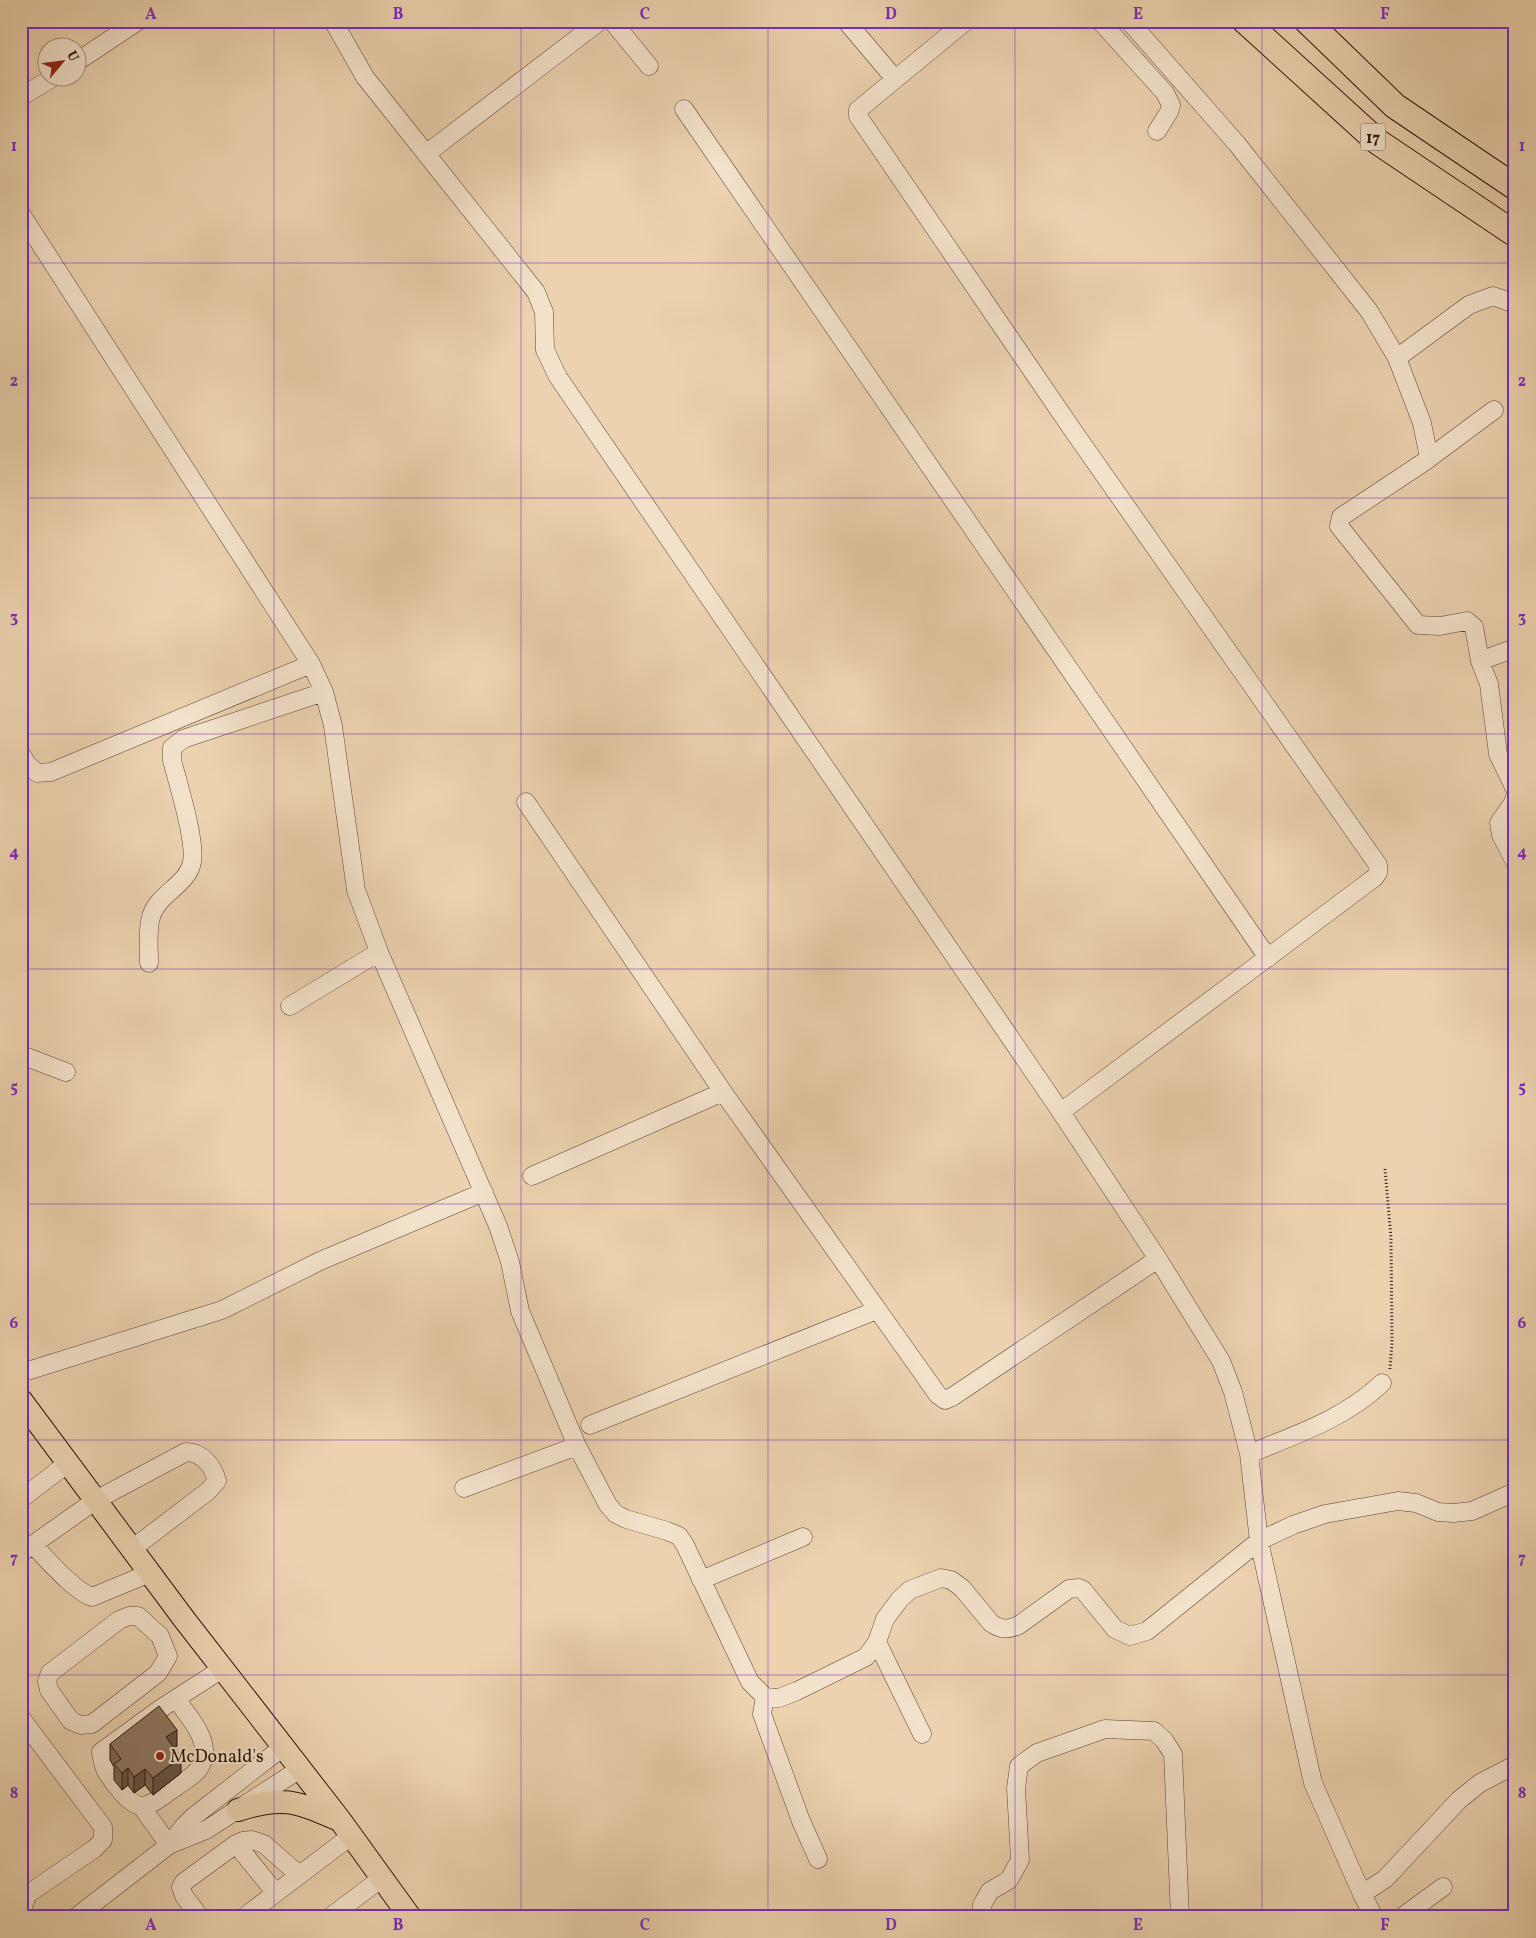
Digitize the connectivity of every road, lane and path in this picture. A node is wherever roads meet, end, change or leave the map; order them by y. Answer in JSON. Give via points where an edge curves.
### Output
{"nodes":[{"id":1,"x":138,"y":21,"type":"edge"},
{"id":2,"x":333,"y":21,"type":"edge"},
{"id":3,"x":600,"y":21,"type":"edge"},
{"id":4,"x":612,"y":21,"type":"edge"},
{"id":5,"x":846,"y":21,"type":"edge"},
{"id":6,"x":966,"y":21,"type":"edge"},
{"id":7,"x":1100,"y":21,"type":"edge"},
{"id":8,"x":1129,"y":21,"type":"edge"},
{"id":9,"x":1244,"y":21,"type":"edge"},
{"id":10,"x":1307,"y":21,"type":"edge"},
{"id":11,"x":88,"y":54,"type":"edge"},
{"id":12,"x":650,"y":66,"type":"dead end"},
{"id":13,"x":895,"y":78,"type":"junction"},
{"id":14,"x":38,"y":87,"type":"edge"},
{"id":15,"x":21,"y":97,"type":"edge"},
{"id":16,"x":684,"y":109,"type":"dead end"},
{"id":17,"x":1157,"y":132,"type":"dead end"},
{"id":18,"x":426,"y":154,"type":"junction"},
{"id":19,"x":1515,"y":187,"type":"edge"},
{"id":20,"x":21,"y":214,"type":"edge"},
{"id":21,"x":1515,"y":234,"type":"edge"},
{"id":22,"x":1515,"y":304,"type":"edge"},
{"id":23,"x":1397,"y":358,"type":"junction"},
{"id":24,"x":1494,"y":410,"type":"dead end"},
{"id":25,"x":1429,"y":458,"type":"junction"},
{"id":26,"x":1515,"y":648,"type":"edge"},
{"id":27,"x":1480,"y":661,"type":"junction"},
{"id":28,"x":311,"y":664,"type":"junction"},
{"id":29,"x":324,"y":692,"type":"junction"},
{"id":30,"x":21,"y":754,"type":"edge"},
{"id":31,"x":1515,"y":789,"type":"edge"},
{"id":32,"x":1515,"y":797,"type":"edge"},
{"id":33,"x":526,"y":802,"type":"dead end"},
{"id":34,"x":1515,"y":862,"type":"edge"},
{"id":35,"x":379,"y":952,"type":"junction"},
{"id":36,"x":1268,"y":958,"type":"junction"},
{"id":37,"x":149,"y":962,"type":"dead end"},
{"id":38,"x":290,"y":1006,"type":"dead end"},
{"id":39,"x":21,"y":1055,"type":"edge"},
{"id":40,"x":66,"y":1072,"type":"dead end"},
{"id":41,"x":723,"y":1092,"type":"junction"},
{"id":42,"x":1061,"y":1112,"type":"junction"},
{"id":43,"x":1385,"y":1169,"type":"dead end"},
{"id":44,"x":532,"y":1176,"type":"dead end"},
{"id":45,"x":484,"y":1192,"type":"junction"},
{"id":46,"x":1158,"y":1259,"type":"junction"},
{"id":47,"x":877,"y":1310,"type":"junction"},
{"id":48,"x":21,"y":1374,"type":"edge"},
{"id":49,"x":1382,"y":1383,"type":"joint"},
{"id":50,"x":21,"y":1400,"type":"edge"},
{"id":51,"x":590,"y":1425,"type":"dead end"},
{"id":52,"x":577,"y":1446,"type":"junction"},
{"id":53,"x":1249,"y":1454,"type":"junction"},
{"id":54,"x":68,"y":1463,"type":"junction"},
{"id":55,"x":464,"y":1488,"type":"dead end"},
{"id":56,"x":1515,"y":1492,"type":"edge"},
{"id":57,"x":21,"y":1499,"type":"edge"},
{"id":58,"x":96,"y":1500,"type":"junction"},
{"id":59,"x":803,"y":1537,"type":"dead end"},
{"id":60,"x":1260,"y":1541,"type":"junction"},
{"id":61,"x":27,"y":1549,"type":"edge"},
{"id":62,"x":132,"y":1549,"type":"junction"},
{"id":63,"x":150,"y":1573,"type":"junction"},
{"id":64,"x":701,"y":1580,"type":"junction"},
{"id":65,"x":184,"y":1619,"type":"junction"},
{"id":66,"x":160,"y":1636,"type":"junction"},
{"id":67,"x":877,"y":1642,"type":"junction"},
{"id":68,"x":222,"y":1669,"type":"junction"},
{"id":69,"x":764,"y":1698,"type":"junction"},
{"id":70,"x":176,"y":1699,"type":"junction"},
{"id":71,"x":21,"y":1718,"type":"edge"},
{"id":72,"x":922,"y":1734,"type":"dead end"},
{"id":73,"x":283,"y":1746,"type":"junction"},
{"id":74,"x":1515,"y":1765,"type":"edge"},
{"id":75,"x":300,"y":1769,"type":"junction"},
{"id":76,"x":141,"y":1806,"type":"junction"},
{"id":77,"x":238,"y":1810,"type":"junction"},
{"id":78,"x":345,"y":1828,"type":"junction"},
{"id":79,"x":236,"y":1844,"type":"junction"},
{"id":80,"x":169,"y":1845,"type":"junction"},
{"id":81,"x":818,"y":1859,"type":"dead end"},
{"id":82,"x":298,"y":1874,"type":"junction"},
{"id":83,"x":382,"y":1878,"type":"junction"},
{"id":84,"x":1443,"y":1887,"type":"dead end"},
{"id":85,"x":275,"y":1892,"type":"junction"},
{"id":86,"x":1362,"y":1894,"type":"junction"},
{"id":87,"x":26,"y":1917,"type":"edge"},
{"id":88,"x":76,"y":1917,"type":"edge"},
{"id":89,"x":200,"y":1917,"type":"edge"},
{"id":90,"x":244,"y":1917,"type":"edge"},
{"id":91,"x":330,"y":1917,"type":"edge"},
{"id":92,"x":410,"y":1917,"type":"edge"},
{"id":93,"x":982,"y":1917,"type":"edge"},
{"id":94,"x":1180,"y":1917,"type":"edge"},
{"id":95,"x":1374,"y":1917,"type":"edge"},
{"id":96,"x":1402,"y":1917,"type":"edge"}],
"edges":[{"from":1,"to":11,"type":"street"},
{"from":2,"to":18,"type":"street","via":[[365,77]]},
{"from":3,"to":18,"type":"street"},
{"from":4,"to":12,"type":"street"},
{"from":5,"to":13,"type":"street"},
{"from":6,"to":13,"type":"street"},
{"from":7,"to":17,"type":"street","via":[[1165,93],[1171,105]]},
{"from":8,"to":23,"type":"street","via":[[1237,144],[1369,311]]},
{"from":9,"to":21,"type":"highway","number":"17","via":[[1378,142]]},
{"from":10,"to":19,"type":"highway","number":"17","via":[[1395,106]]},
{"from":13,"to":36,"type":"street","via":[[858,110],[858,116],[1378,865],[1374,878]]},
{"from":14,"to":15,"type":"street"},
{"from":16,"to":36,"type":"street"},
{"from":18,"to":42,"type":"street","via":[[536,292],[544,312],[545,350],[558,378]]},
{"from":20,"to":28,"type":"street"},
{"from":22,"to":23,"type":"street","via":[[1493,296],[1469,305]]},
{"from":23,"to":25,"type":"street","via":[[1422,423]]},
{"from":24,"to":25,"type":"street"},
{"from":25,"to":27,"type":"street","via":[[1341,517],[1339,526],[1418,625],[1440,626],[1467,621],[1474,627]]},
{"from":26,"to":27,"type":"street"},
{"from":27,"to":31,"type":"street","via":[[1489,684],[1498,754]]},
{"from":28,"to":29,"type":"street"},
{"from":28,"to":30,"type":"street","via":[[52,772],[37,773]]},
{"from":29,"to":35,"type":"street","via":[[333,726],[356,890]]},
{"from":29,"to":37,"type":"street","via":[[183,739],[172,748],[192,842],[192,861],[188,873],[151,916]]},
{"from":32,"to":34,"type":"street","via":[[1499,823],[1501,835]]},
{"from":33,"to":41,"type":"street"},
{"from":35,"to":38,"type":"street"},
{"from":35,"to":45,"type":"street"},
{"from":36,"to":42,"type":"street"},
{"from":39,"to":40,"type":"street"},
{"from":41,"to":44,"type":"street"},
{"from":41,"to":47,"type":"street"},
{"from":42,"to":46,"type":"street"},
{"from":43,"to":49,"type":"path","via":[[1391,1238],[1392,1351],[1391,1367]]},
{"from":45,"to":48,"type":"street","via":[[320,1262],[222,1310]]},
{"from":45,"to":52,"type":"street","via":[[510,1262],[520,1311]]},
{"from":46,"to":47,"type":"street","via":[[945,1400],[938,1395]]},
{"from":46,"to":53,"type":"street","via":[[1221,1361],[1233,1392]]},
{"from":47,"to":51,"type":"street"},
{"from":49,"to":53,"type":"street","via":[[1327,1421]]},
{"from":50,"to":54,"type":"main road"},
{"from":52,"to":55,"type":"street"},
{"from":52,"to":64,"type":"street","via":[[616,1514],[679,1536]]},
{"from":53,"to":60,"type":"street"},
{"from":54,"to":57,"type":"street"},
{"from":54,"to":58,"type":"main road"},
{"from":56,"to":60,"type":"street","via":[[1472,1511],[1438,1512],[1416,1503],[1398,1501],[1334,1513],[1293,1525]]},
{"from":58,"to":61,"type":"street"},
{"from":58,"to":62,"type":"main road"},
{"from":58,"to":62,"type":"street","via":[[186,1452],[194,1452],[214,1472],[218,1481],[208,1491]]},
{"from":59,"to":64,"type":"street"},
{"from":60,"to":67,"type":"street","via":[[1147,1631],[1130,1636],[1115,1629],[1079,1588],[1069,1589],[1019,1625],[1004,1629],[991,1623],[962,1588],[941,1578],[910,1590],[900,1599],[885,1620]]},
{"from":60,"to":86,"type":"street","via":[[1313,1783]]},
{"from":61,"to":63,"type":"street","via":[[92,1597]]},
{"from":62,"to":63,"type":"main road"},
{"from":63,"to":65,"type":"main road"},
{"from":64,"to":69,"type":"street","via":[[750,1682]]},
{"from":65,"to":66,"type":"street"},
{"from":65,"to":68,"type":"main road"},
{"from":66,"to":66,"type":"street","via":[[168,1656],[158,1673],[92,1724],[81,1725],[72,1721],[49,1690],[47,1681],[50,1673],[119,1620],[138,1616]]},
{"from":67,"to":69,"type":"street","via":[[866,1657],[798,1691],[779,1698]]},
{"from":67,"to":72,"type":"street"},
{"from":68,"to":70,"type":"street"},
{"from":68,"to":73,"type":"main road"},
{"from":69,"to":81,"type":"street","via":[[762,1714]]},
{"from":70,"to":76,"type":"street","via":[[197,1727],[203,1756],[200,1768],[151,1804]]},
{"from":70,"to":76,"type":"street","via":[[101,1752],[106,1771],[132,1803]]},
{"from":71,"to":87,"type":"street","via":[[103,1827],[103,1840],[94,1849],[28,1894],[23,1906]]},
{"from":73,"to":75,"type":"main road"},
{"from":73,"to":80,"type":"street","via":[[193,1817]]},
{"from":74,"to":86,"type":"street","via":[[1480,1783],[1459,1800],[1385,1879]]},
{"from":75,"to":77,"type":"street"},
{"from":75,"to":78,"type":"main road"},
{"from":76,"to":80,"type":"street"},
{"from":77,"to":78,"type":"main road","via":[[261,1802],[283,1800],[309,1808]]},
{"from":77,"to":80,"type":"street","via":[[206,1830]]},
{"from":78,"to":82,"type":"street"},
{"from":78,"to":83,"type":"main road"},
{"from":79,"to":82,"type":"street","via":[[252,1840],[264,1844]]},
{"from":79,"to":85,"type":"street"},
{"from":79,"to":89,"type":"street","via":[[181,1887]]},
{"from":80,"to":88,"type":"street"},
{"from":82,"to":85,"type":"street"},
{"from":83,"to":91,"type":"street"},
{"from":83,"to":92,"type":"main road"},
{"from":84,"to":96,"type":"street"},
{"from":85,"to":90,"type":"street"},
{"from":86,"to":95,"type":"street"},
{"from":93,"to":94,"type":"street","via":[[982,1906],[990,1891],[1009,1880],[1020,1860],[1016,1788],[1019,1766],[1037,1753],[1105,1729],[1154,1731],[1173,1754]]}]}
